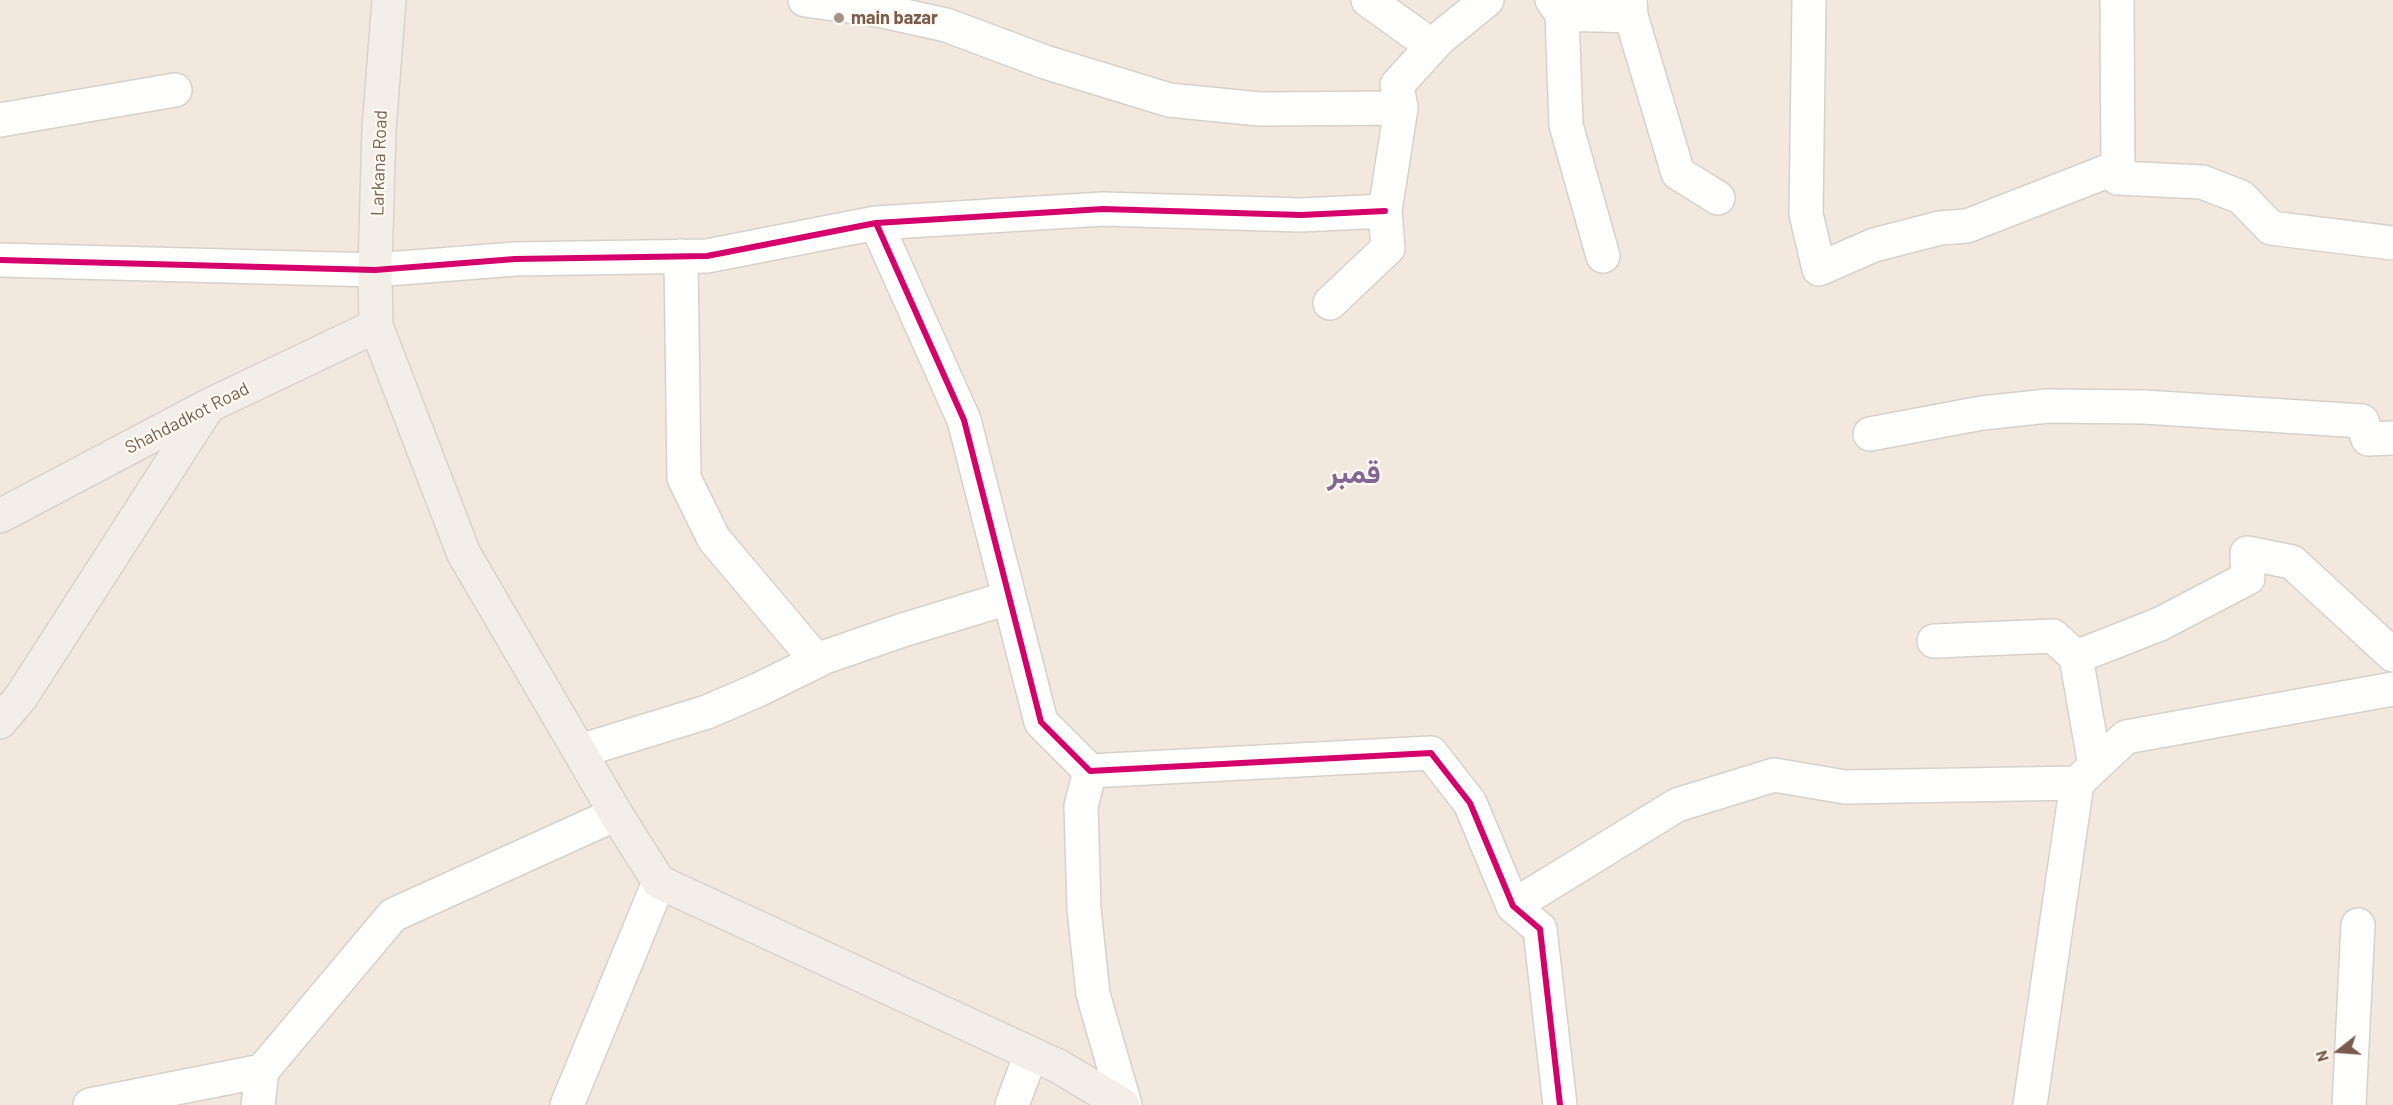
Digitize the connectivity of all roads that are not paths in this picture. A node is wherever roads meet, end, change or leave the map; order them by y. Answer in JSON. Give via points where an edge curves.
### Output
{"nodes":[{"id":1,"x":389,"y":0,"type":"edge"},
{"id":2,"x":805,"y":0,"type":"edge"},
{"id":3,"x":1368,"y":0,"type":"edge"},
{"id":4,"x":1809,"y":0,"type":"edge"},
{"id":5,"x":2117,"y":0,"type":"edge"},
{"id":6,"x":1485,"y":1,"type":"edge"},
{"id":7,"x":1557,"y":7,"type":"edge"},
{"id":8,"x":1630,"y":8,"type":"edge"},
{"id":9,"x":1432,"y":46,"type":"junction"},
{"id":10,"x":175,"y":90,"type":"dead end"},
{"id":11,"x":1401,"y":108,"type":"junction"},
{"id":12,"x":0,"y":120,"type":"edge"},
{"id":13,"x":2118,"y":167,"type":"junction"},
{"id":14,"x":1718,"y":198,"type":"dead end"},
{"id":15,"x":1385,"y":211,"type":"junction"},
{"id":16,"x":876,"y":223,"type":"junction"},
{"id":17,"x":2393,"y":243,"type":"edge"},
{"id":18,"x":681,"y":256,"type":"junction"},
{"id":19,"x":1603,"y":256,"type":"dead end"},
{"id":20,"x":0,"y":260,"type":"edge"},
{"id":21,"x":375,"y":270,"type":"junction"},
{"id":22,"x":1330,"y":303,"type":"dead end"},
{"id":23,"x":376,"y":326,"type":"junction"},
{"id":24,"x":208,"y":406,"type":"junction"},
{"id":25,"x":1870,"y":434,"type":"dead end"},
{"id":26,"x":2393,"y":438,"type":"edge"},
{"id":27,"x":0,"y":516,"type":"edge"},
{"id":28,"x":1008,"y":598,"type":"junction"},
{"id":29,"x":1934,"y":641,"type":"dead end"},
{"id":30,"x":2393,"y":655,"type":"edge"},
{"id":31,"x":2076,"y":657,"type":"junction"},
{"id":32,"x":817,"y":661,"type":"junction"},
{"id":33,"x":2393,"y":689,"type":"edge"},
{"id":34,"x":0,"y":723,"type":"edge"},
{"id":35,"x":580,"y":751,"type":"junction"},
{"id":36,"x":1090,"y":771,"type":"junction"},
{"id":37,"x":2086,"y":774,"type":"junction"},
{"id":38,"x":616,"y":814,"type":"junction"},
{"id":39,"x":659,"y":882,"type":"junction"},
{"id":40,"x":1513,"y":906,"type":"junction"},
{"id":41,"x":2358,"y":925,"type":"dead end"},
{"id":42,"x":1031,"y":1054,"type":"junction"},
{"id":43,"x":262,"y":1071,"type":"junction"},
{"id":44,"x":90,"y":1105,"type":"edge"},
{"id":45,"x":258,"y":1105,"type":"edge"},
{"id":46,"x":567,"y":1105,"type":"edge"},
{"id":47,"x":1012,"y":1105,"type":"edge"},
{"id":48,"x":1124,"y":1105,"type":"edge"},
{"id":49,"x":1560,"y":1105,"type":"edge"},
{"id":50,"x":2030,"y":1105,"type":"edge"},
{"id":51,"x":2349,"y":1105,"type":"edge"}],
"edges":[{"from":1,"to":21,"type":"main road","name":"Larkana Road","via":[[379,129]]},
{"from":2,"to":11,"type":"street","via":[[946,25],[1045,62],[1169,100],[1259,109]]},
{"from":3,"to":9,"type":"street"},
{"from":4,"to":13,"type":"street","via":[[1806,214],[1819,269],[1874,245],[1940,228],[1967,226]]},
{"from":5,"to":13,"type":"street"},
{"from":6,"to":9,"type":"street"},
{"from":7,"to":8,"type":"street"},
{"from":7,"to":19,"type":"street","via":[[1566,125]]},
{"from":8,"to":14,"type":"street","via":[[1678,173]]},
{"from":9,"to":11,"type":"street","via":[[1397,85]]},
{"from":10,"to":12,"type":"street"},
{"from":11,"to":15,"type":"street"},
{"from":13,"to":17,"type":"street","via":[[2118,178],[2202,182],[2241,197],[2271,228]]},
{"from":15,"to":16,"type":"street","via":[[1301,215],[1103,209]]},
{"from":15,"to":22,"type":"street","via":[[1388,248]]},
{"from":16,"to":18,"type":"street","via":[[707,256]]},
{"from":16,"to":28,"type":"street","via":[[964,420]]},
{"from":18,"to":21,"type":"street","via":[[516,259]]},
{"from":18,"to":32,"type":"street","via":[[684,478],[714,539]]},
{"from":20,"to":21,"type":"street"},
{"from":21,"to":23,"type":"main road","name":"Larkana Road"},
{"from":23,"to":24,"type":"main road","name":"Shahdadkot Road"},
{"from":23,"to":35,"type":"main road","via":[[464,554]]},
{"from":24,"to":27,"type":"main road","name":"Shahdadkot Road"},
{"from":24,"to":34,"type":"main road","via":[[21,698]]},
{"from":25,"to":26,"type":"street","via":[[1982,413],[2060,406],[2144,407],[2362,421],[2368,440]]},
{"from":28,"to":32,"type":"street"},
{"from":28,"to":36,"type":"street","via":[[1041,722]]},
{"from":29,"to":31,"type":"street","via":[[2052,636]]},
{"from":30,"to":31,"type":"street","via":[[2292,562],[2247,553],[2248,578],[2160,624]]},
{"from":31,"to":37,"type":"street"},
{"from":32,"to":35,"type":"street","via":[[707,712]]},
{"from":33,"to":37,"type":"street","via":[[2126,737]]},
{"from":35,"to":38,"type":"main road"},
{"from":36,"to":40,"type":"street","via":[[1431,753],[1470,803]]},
{"from":36,"to":48,"type":"street","via":[[1081,806],[1085,920],[1093,993]]},
{"from":37,"to":40,"type":"street","via":[[1845,787],[1774,776],[1677,805]]},
{"from":37,"to":50,"type":"street"},
{"from":38,"to":39,"type":"main road"},
{"from":38,"to":43,"type":"street","via":[[393,915]]},
{"from":39,"to":42,"type":"main road"},
{"from":39,"to":46,"type":"street"},
{"from":40,"to":49,"type":"street","via":[[1540,929]]},
{"from":41,"to":51,"type":"street"},
{"from":42,"to":47,"type":"street"},
{"from":42,"to":48,"type":"main road"},
{"from":43,"to":44,"type":"street"},
{"from":43,"to":45,"type":"street"}]}
